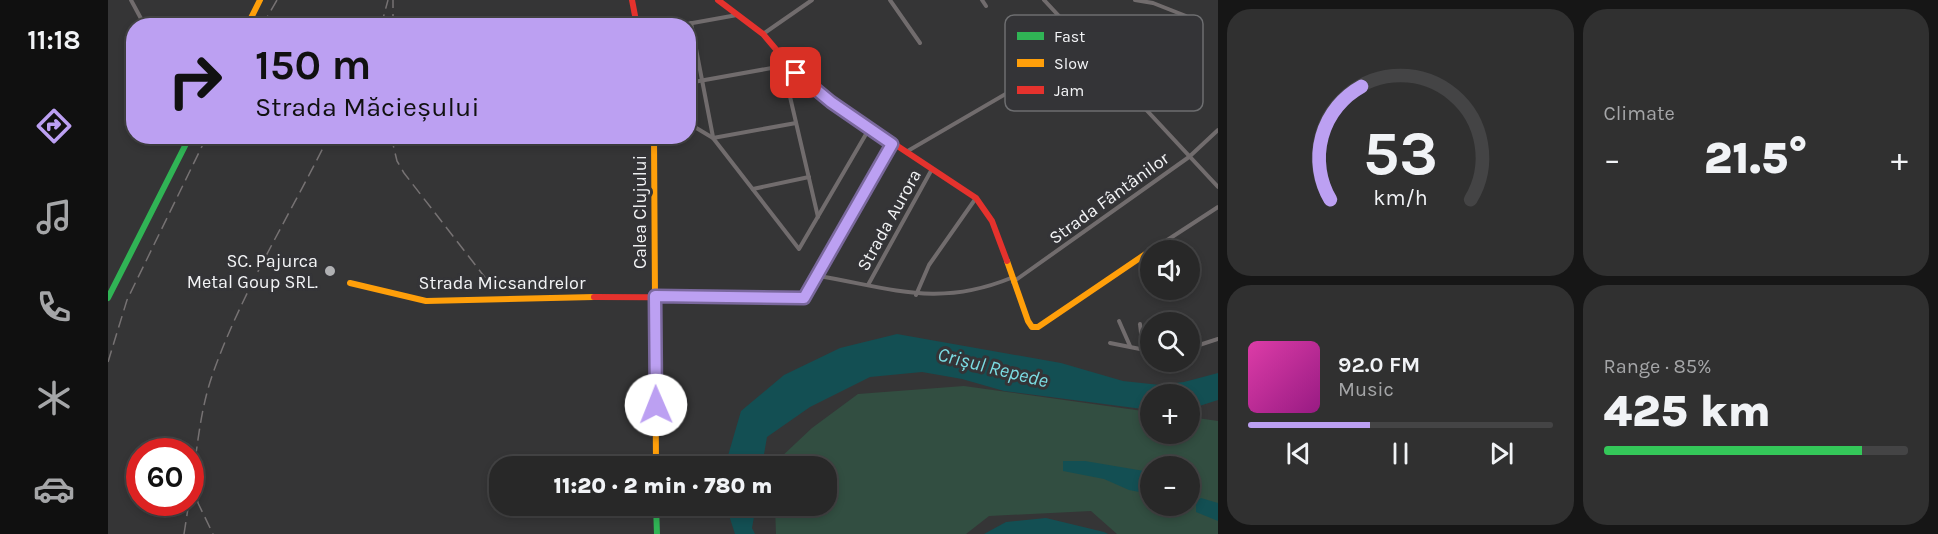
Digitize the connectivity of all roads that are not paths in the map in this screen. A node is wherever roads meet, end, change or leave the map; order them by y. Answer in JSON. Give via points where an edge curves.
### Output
{"nodes":[{"id":1,"x":131,"y":0,"type":"edge"},
{"id":2,"x":260,"y":0,"type":"edge"},
{"id":3,"x":632,"y":0,"type":"edge"},
{"id":4,"x":718,"y":0,"type":"edge"},
{"id":5,"x":812,"y":0,"type":"edge"},
{"id":6,"x":890,"y":0,"type":"edge"},
{"id":7,"x":982,"y":0,"type":"edge"},
{"id":8,"x":1044,"y":0,"type":"edge"},
{"id":9,"x":1135,"y":0,"type":"edge"},
{"id":10,"x":986,"y":6,"type":"dead end"},
{"id":11,"x":740,"y":14,"type":"junction"},
{"id":12,"x":1058,"y":15,"type":"edge"},
{"id":13,"x":1183,"y":15,"type":"edge"},
{"id":14,"x":141,"y":18,"type":"edge"},
{"id":15,"x":251,"y":18,"type":"edge"},
{"id":16,"x":635,"y":18,"type":"edge"},
{"id":17,"x":696,"y":22,"type":"edge"},
{"id":18,"x":763,"y":34,"type":"junction"},
{"id":19,"x":920,"y":43,"type":"dead end"},
{"id":20,"x":696,"y":49,"type":"edge"},
{"id":21,"x":780,"y":54,"type":"junction"},
{"id":22,"x":783,"y":66,"type":"junction"},
{"id":23,"x":702,"y":81,"type":"junction"},
{"id":24,"x":696,"y":82,"type":"edge"},
{"id":25,"x":1005,"y":94,"type":"edge"},
{"id":26,"x":1147,"y":111,"type":"edge"},
{"id":27,"x":796,"y":123,"type":"junction"},
{"id":28,"x":696,"y":128,"type":"edge"},
{"id":29,"x":869,"y":129,"type":"junction"},
{"id":30,"x":1218,"y":130,"type":"edge"},
{"id":31,"x":713,"y":138,"type":"junction"},
{"id":32,"x":186,"y":144,"type":"edge"},
{"id":33,"x":654,"y":144,"type":"edge"},
{"id":34,"x":892,"y":144,"type":"junction"},
{"id":35,"x":905,"y":152,"type":"junction"},
{"id":36,"x":1189,"y":157,"type":"junction"},
{"id":37,"x":932,"y":169,"type":"junction"},
{"id":38,"x":809,"y":177,"type":"junction"},
{"id":39,"x":1218,"y":187,"type":"edge"},
{"id":40,"x":753,"y":189,"type":"junction"},
{"id":41,"x":976,"y":198,"type":"junction"},
{"id":42,"x":1218,"y":207,"type":"edge"},
{"id":43,"x":818,"y":218,"type":"junction"},
{"id":44,"x":1168,"y":240,"type":"edge"},
{"id":45,"x":1140,"y":258,"type":"edge"},
{"id":46,"x":818,"y":276,"type":"junction"},
{"id":47,"x":1012,"y":280,"type":"junction"},
{"id":48,"x":350,"y":283,"type":"dead end"},
{"id":49,"x":868,"y":285,"type":"junction"},
{"id":50,"x":916,"y":295,"type":"junction"},
{"id":51,"x":655,"y":296,"type":"junction"},
{"id":52,"x":108,"y":298,"type":"edge"},
{"id":53,"x":1119,"y":321,"type":"dead end"},
{"id":54,"x":1218,"y":339,"type":"edge"},
{"id":55,"x":1110,"y":342,"type":"dead end"},
{"id":56,"x":1200,"y":345,"type":"edge"},
{"id":57,"x":1130,"y":346,"type":"junction"},
{"id":58,"x":1140,"y":349,"type":"edge"},
{"id":59,"x":656,"y":456,"type":"edge"},
{"id":60,"x":656,"y":516,"type":"edge"},
{"id":61,"x":657,"y":534,"type":"edge"}],
"edges":[{"from":1,"to":14,"type":"street"},
{"from":2,"to":15,"type":"street"},
{"from":3,"to":16,"type":"street"},
{"from":4,"to":11,"type":"street"},
{"from":5,"to":18,"type":"street"},
{"from":6,"to":19,"type":"street"},
{"from":7,"to":10,"type":"street"},
{"from":8,"to":12,"type":"street"},
{"from":9,"to":13,"type":"street"},
{"from":11,"to":17,"type":"street"},
{"from":11,"to":18,"type":"street"},
{"from":18,"to":21,"type":"street"},
{"from":20,"to":23,"type":"street"},
{"from":21,"to":22,"type":"street"},
{"from":21,"to":29,"type":"street","via":[[814,89]]},
{"from":22,"to":23,"type":"street"},
{"from":22,"to":27,"type":"street"},
{"from":23,"to":24,"type":"street"},
{"from":23,"to":31,"type":"street"},
{"from":25,"to":35,"type":"street"},
{"from":26,"to":36,"type":"street"},
{"from":27,"to":31,"type":"street"},
{"from":27,"to":38,"type":"street"},
{"from":28,"to":31,"type":"street"},
{"from":29,"to":34,"type":"street"},
{"from":29,"to":43,"type":"street"},
{"from":30,"to":36,"type":"street","name":"Strada Fântânilor"},
{"from":31,"to":40,"type":"street"},
{"from":32,"to":52,"type":"street"},
{"from":33,"to":51,"type":"street","name":"Calea Clujului"},
{"from":34,"to":35,"type":"street"},
{"from":34,"to":46,"type":"street"},
{"from":35,"to":37,"type":"street"},
{"from":36,"to":39,"type":"street"},
{"from":36,"to":47,"type":"street","name":"Strada Fântânilor"},
{"from":37,"to":41,"type":"street"},
{"from":37,"to":49,"type":"street","name":"Strada Aurora"},
{"from":38,"to":40,"type":"street"},
{"from":38,"to":43,"type":"street"},
{"from":40,"to":43,"type":"street","via":[[799,249]]},
{"from":41,"to":47,"type":"street","via":[[999,236]]},
{"from":41,"to":50,"type":"street","via":[[929,265]]},
{"from":42,"to":44,"type":"street"},
{"from":45,"to":47,"type":"street","via":[[1034,328]]},
{"from":46,"to":49,"type":"street","name":"Strada Fântânilor"},
{"from":46,"to":51,"type":"street","name":"Strada Micsandrelor","via":[[804,298]]},
{"from":47,"to":50,"type":"street","name":"Strada Fântânilor","via":[[954,295]]},
{"from":48,"to":51,"type":"street","name":"Strada Micsandrelor","via":[[426,301]]},
{"from":49,"to":50,"type":"street","name":"Strada Fântânilor"},
{"from":51,"to":59,"type":"street","name":"Calea Clujului"},
{"from":53,"to":57,"type":"street"},
{"from":54,"to":56,"type":"street"},
{"from":55,"to":57,"type":"street"},
{"from":57,"to":58,"type":"street"},
{"from":60,"to":61,"type":"street"}]}
